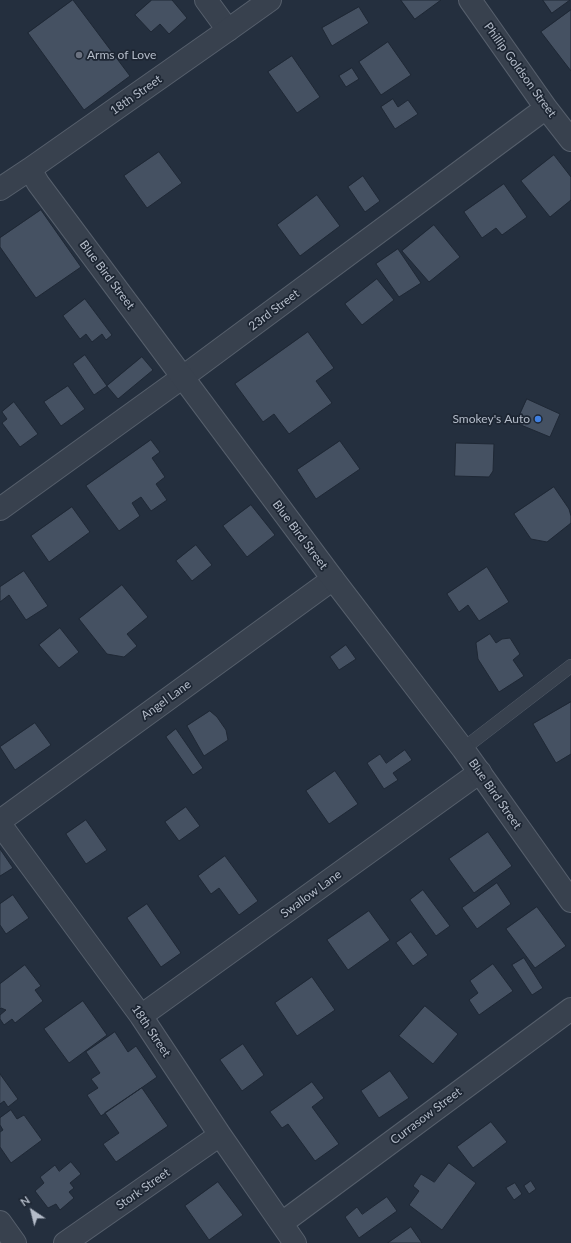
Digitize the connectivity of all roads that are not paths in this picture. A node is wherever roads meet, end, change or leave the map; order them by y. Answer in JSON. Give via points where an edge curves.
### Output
{"nodes":[{"id":1,"x":206,"y":0,"type":"edge"},
{"id":2,"x":270,"y":0,"type":"edge"},
{"id":3,"x":470,"y":0,"type":"edge"},
{"id":4,"x":228,"y":30,"type":"junction"},
{"id":5,"x":546,"y":108,"type":"junction"},
{"id":6,"x":571,"y":140,"type":"edge"},
{"id":7,"x":30,"y":169,"type":"junction"},
{"id":8,"x":0,"y":189,"type":"edge"},
{"id":9,"x":183,"y":377,"type":"junction"},
{"id":10,"x":0,"y":509,"type":"edge"},
{"id":11,"x":333,"y":579,"type":"junction"},
{"id":12,"x":571,"y":666,"type":"edge"},
{"id":13,"x":463,"y":749,"type":"junction"},
{"id":14,"x":480,"y":772,"type":"junction"},
{"id":15,"x":0,"y":821,"type":"edge"},
{"id":16,"x":0,"y":824,"type":"edge"},
{"id":17,"x":571,"y":901,"type":"edge"},
{"id":18,"x":571,"y":1009,"type":"edge"},
{"id":19,"x":142,"y":1016,"type":"junction"},
{"id":20,"x":220,"y":1135,"type":"junction"},
{"id":21,"x":0,"y":1222,"type":"edge"},
{"id":22,"x":282,"y":1223,"type":"junction"},
{"id":23,"x":15,"y":1243,"type":"edge"},
{"id":24,"x":65,"y":1243,"type":"edge"},
{"id":25,"x":295,"y":1243,"type":"edge"}],
"edges":[{"from":1,"to":4,"type":"street"},
{"from":2,"to":4,"type":"street","name":"18th Street"},
{"from":3,"to":5,"type":"street","name":"Phillip Goldson Street"},
{"from":4,"to":7,"type":"street","name":"18th Street"},
{"from":5,"to":6,"type":"street","name":"Phillip Goldson Street"},
{"from":5,"to":9,"type":"street","name":"23rd Street"},
{"from":7,"to":8,"type":"street","name":"18th Street"},
{"from":7,"to":9,"type":"street","name":"Blue Bird Street"},
{"from":9,"to":10,"type":"street","name":"23rd Street"},
{"from":9,"to":11,"type":"street","name":"Blue Bird Street"},
{"from":11,"to":13,"type":"street","name":"Blue Bird Street"},
{"from":11,"to":15,"type":"street","name":"Angel Lane"},
{"from":12,"to":13,"type":"lane"},
{"from":13,"to":14,"type":"street","name":"Blue Bird Street"},
{"from":14,"to":17,"type":"street","name":"Blue Bird Street"},
{"from":14,"to":19,"type":"street","name":"Swallow Lane"},
{"from":16,"to":19,"type":"street","name":"18th Street"},
{"from":18,"to":22,"type":"street","name":"Currasow Street"},
{"from":19,"to":20,"type":"street","name":"18th Street"},
{"from":20,"to":22,"type":"street","name":"18th Street"},
{"from":20,"to":24,"type":"street","name":"Stork Street"},
{"from":21,"to":23,"type":"street"},
{"from":22,"to":25,"type":"street","name":"18th Street"}]}
